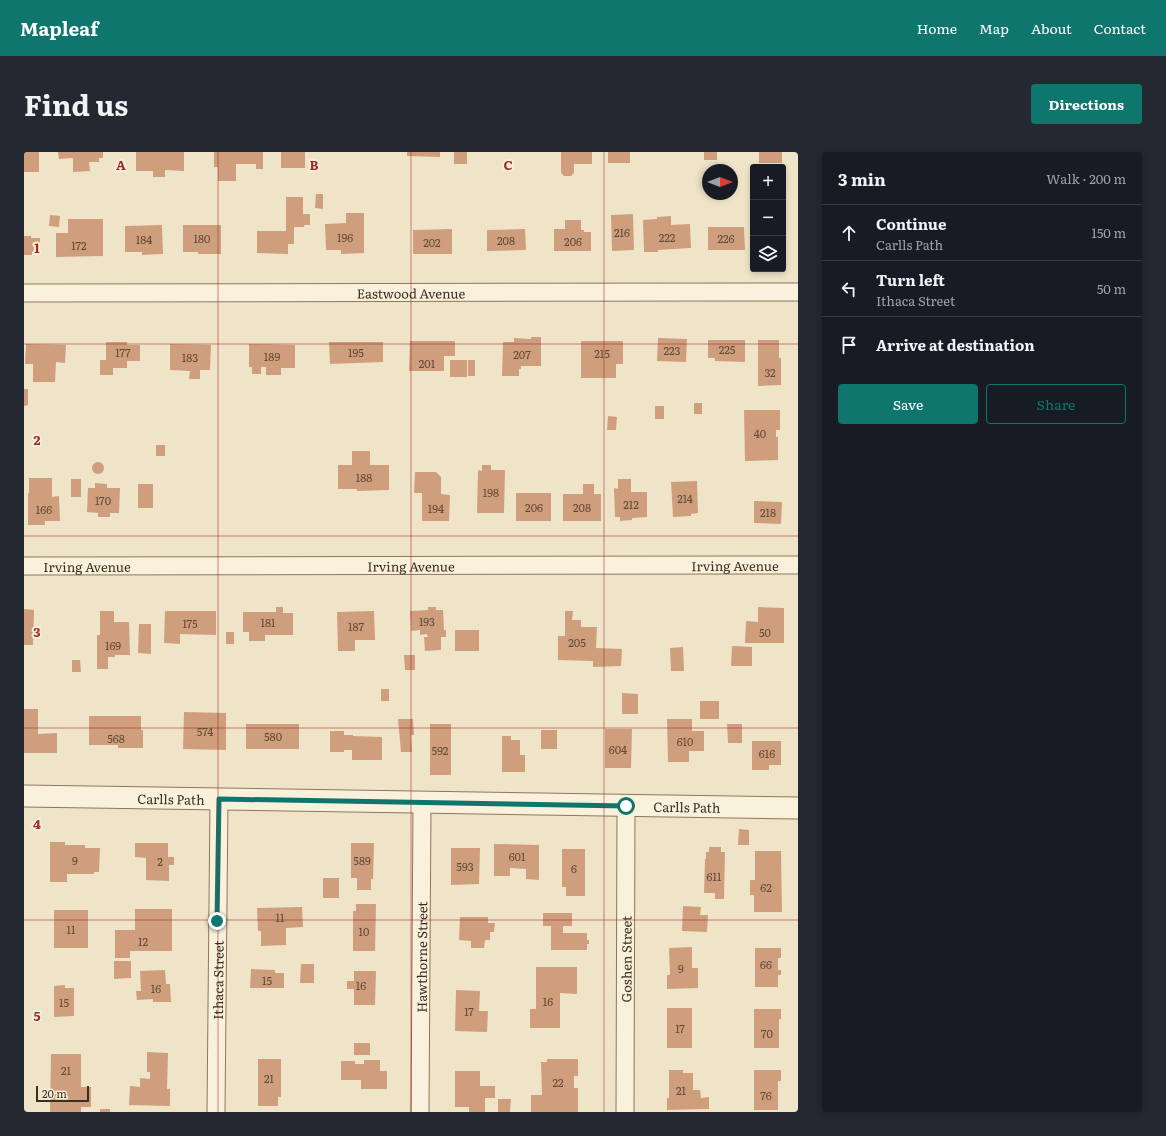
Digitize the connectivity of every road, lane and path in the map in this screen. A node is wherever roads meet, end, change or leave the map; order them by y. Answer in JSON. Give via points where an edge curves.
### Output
{"nodes":[{"id":1,"x":798,"y":292,"type":"edge"},
{"id":2,"x":24,"y":293,"type":"edge"},
{"id":3,"x":798,"y":565,"type":"edge"},
{"id":4,"x":24,"y":566,"type":"edge"},
{"id":5,"x":24,"y":796,"type":"edge"},
{"id":6,"x":219,"y":799,"type":"junction"},
{"id":7,"x":422,"y":803,"type":"junction"},
{"id":8,"x":626,"y":806,"type":"junction"},
{"id":9,"x":798,"y":808,"type":"edge"},
{"id":10,"x":216,"y":1112,"type":"edge"},
{"id":11,"x":420,"y":1112,"type":"edge"},
{"id":12,"x":625,"y":1112,"type":"edge"}],
"edges":[{"from":1,"to":2,"type":"street","name":"Eastwood Avenue"},
{"from":3,"to":4,"type":"street","name":"Irving Avenue"},
{"from":5,"to":6,"type":"street","name":"Carlls Path"},
{"from":6,"to":7,"type":"street","name":"Carlls Path"},
{"from":6,"to":10,"type":"street","name":"Ithaca Street"},
{"from":7,"to":8,"type":"street","name":"Carlls Path"},
{"from":7,"to":11,"type":"street","name":"Hawthorne Street"},
{"from":8,"to":9,"type":"street","name":"Carlls Path"},
{"from":8,"to":12,"type":"street","name":"Goshen Street"}]}
